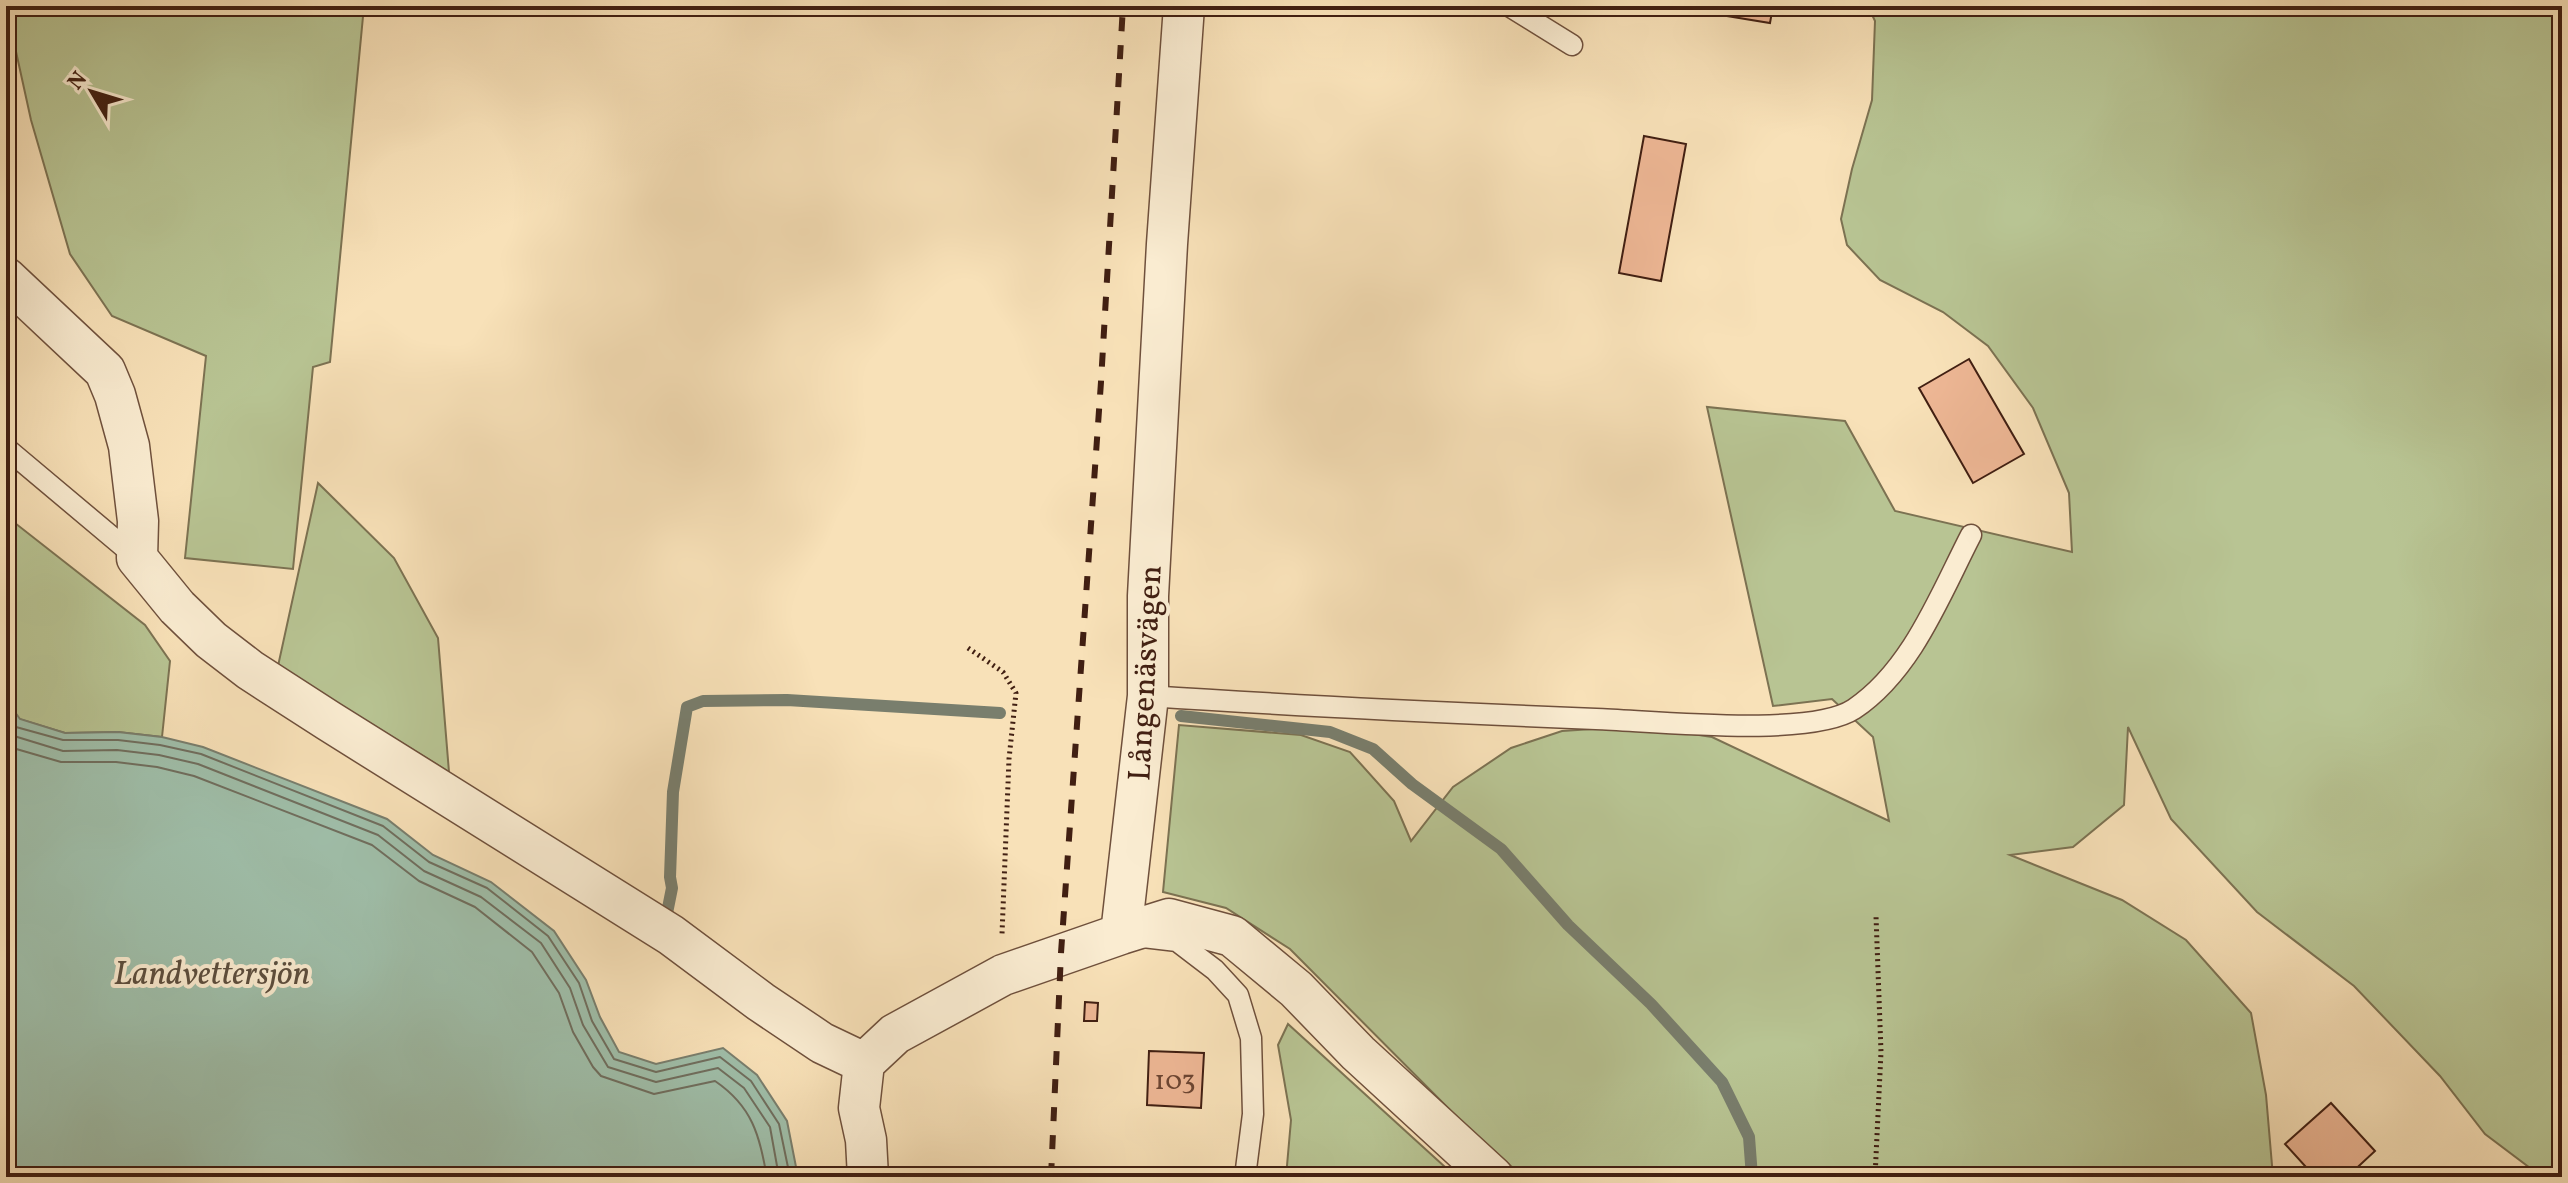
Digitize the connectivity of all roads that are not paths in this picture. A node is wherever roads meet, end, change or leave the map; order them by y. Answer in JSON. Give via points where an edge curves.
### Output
{"nodes":[{"id":1,"x":1184,"y":6,"type":"edge"},
{"id":2,"x":1509,"y":6,"type":"edge"},
{"id":3,"x":1572,"y":45,"type":"dead end"},
{"id":4,"x":6,"y":278,"type":"edge"},
{"id":5,"x":6,"y":448,"type":"edge"},
{"id":6,"x":1971,"y":535,"type":"dead end"},
{"id":7,"x":137,"y":558,"type":"junction"},
{"id":8,"x":1148,"y":696,"type":"junction"},
{"id":9,"x":1121,"y":934,"type":"junction"},
{"id":10,"x":864,"y":1063,"type":"junction"},
{"id":11,"x":868,"y":1177,"type":"edge"},
{"id":12,"x":1245,"y":1177,"type":"edge"},
{"id":13,"x":1493,"y":1177,"type":"edge"}],
"edges":[{"from":1,"to":8,"type":"street","name":"Långenäsvägen","via":[[1148,596]]},
{"from":2,"to":3,"type":"lane"},
{"from":4,"to":7,"type":"street","via":[[105,371],[129,446]]},
{"from":5,"to":7,"type":"lane"},
{"from":6,"to":8,"type":"lane","via":[[1927,621],[1891,673],[1851,710],[1822,722],[1724,724]]},
{"from":7,"to":10,"type":"street","via":[[177,607],[250,670],[671,935],[822,1043]]},
{"from":8,"to":9,"type":"street","name":"Långenäsvägen"},
{"from":9,"to":10,"type":"street","via":[[1003,975],[895,1034]]},
{"from":9,"to":12,"type":"lane","via":[[1177,941],[1238,995],[1251,1038],[1253,1114]]},
{"from":9,"to":13,"type":"street","via":[[1169,919],[1232,936],[1296,989]]},
{"from":10,"to":11,"type":"street","via":[[859,1108]]}]}
